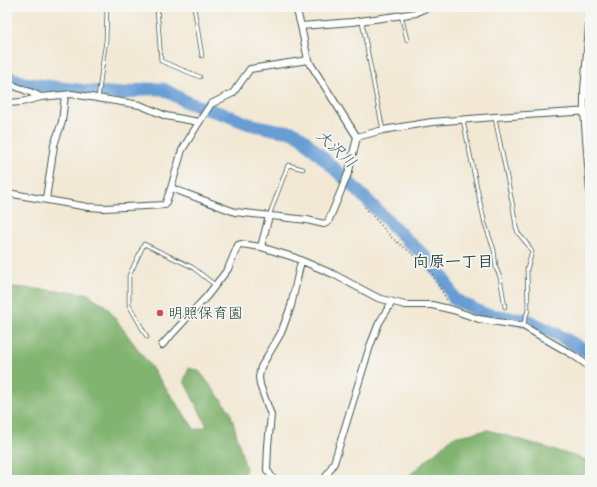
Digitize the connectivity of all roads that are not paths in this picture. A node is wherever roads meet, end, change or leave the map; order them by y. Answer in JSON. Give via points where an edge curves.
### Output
{"nodes":[{"id":1,"x":107,"y":7,"type":"edge"},
{"id":2,"x":157,"y":7,"type":"edge"},
{"id":3,"x":194,"y":7,"type":"edge"},
{"id":4,"x":296,"y":7,"type":"edge"},
{"id":5,"x":431,"y":7,"type":"edge"},
{"id":6,"x":590,"y":13,"type":"edge"},
{"id":7,"x":402,"y":15,"type":"junction"},
{"id":8,"x":362,"y":21,"type":"junction"},
{"id":9,"x":301,"y":26,"type":"junction"},
{"id":10,"x":407,"y":40,"type":"dead end"},
{"id":11,"x":202,"y":56,"type":"dead end"},
{"id":12,"x":308,"y":60,"type":"junction"},
{"id":13,"x":200,"y":77,"type":"dead end"},
{"id":14,"x":7,"y":83,"type":"edge"},
{"id":15,"x":65,"y":96,"type":"junction"},
{"id":16,"x":41,"y":97,"type":"junction"},
{"id":17,"x":98,"y":99,"type":"junction"},
{"id":18,"x":7,"y":103,"type":"edge"},
{"id":19,"x":587,"y":111,"type":"edge"},
{"id":20,"x":495,"y":117,"type":"junction"},
{"id":21,"x":463,"y":120,"type":"junction"},
{"id":22,"x":199,"y":122,"type":"junction"},
{"id":23,"x":383,"y":130,"type":"junction"},
{"id":24,"x":357,"y":137,"type":"junction"},
{"id":25,"x":303,"y":169,"type":"dead end"},
{"id":26,"x":171,"y":188,"type":"junction"},
{"id":27,"x":590,"y":192,"type":"edge"},
{"id":28,"x":7,"y":193,"type":"edge"},
{"id":29,"x":46,"y":199,"type":"junction"},
{"id":30,"x":268,"y":216,"type":"junction"},
{"id":31,"x":261,"y":247,"type":"junction"},
{"id":32,"x":302,"y":260,"type":"junction"},
{"id":33,"x":215,"y":285,"type":"junction"},
{"id":34,"x":392,"y":302,"type":"junction"},
{"id":35,"x":505,"y":307,"type":"dead end"},
{"id":36,"x":523,"y":326,"type":"junction"},
{"id":37,"x":148,"y":338,"type":"dead end"},
{"id":38,"x":162,"y":345,"type":"dead end"},
{"id":39,"x":590,"y":366,"type":"edge"},
{"id":40,"x":274,"y":480,"type":"edge"},
{"id":41,"x":324,"y":480,"type":"edge"}],
"edges":[{"from":1,"to":17,"type":"lane","via":[[106,41]]},
{"from":2,"to":13,"type":"lane","via":[[162,63]]},
{"from":3,"to":11,"type":"lane"},
{"from":4,"to":9,"type":"street"},
{"from":5,"to":7,"type":"street"},
{"from":6,"to":19,"type":"street","via":[[584,91]]},
{"from":7,"to":8,"type":"street"},
{"from":7,"to":10,"type":"lane"},
{"from":8,"to":9,"type":"street"},
{"from":8,"to":23,"type":"lane"},
{"from":9,"to":12,"type":"street"},
{"from":12,"to":22,"type":"street","via":[[250,70],[233,93],[211,104]]},
{"from":12,"to":24,"type":"street"},
{"from":14,"to":16,"type":"street"},
{"from":15,"to":16,"type":"street"},
{"from":15,"to":17,"type":"street","via":[[72,94]]},
{"from":15,"to":29,"type":"street"},
{"from":16,"to":18,"type":"street"},
{"from":17,"to":22,"type":"street","via":[[140,105],[166,116]]},
{"from":19,"to":20,"type":"street"},
{"from":19,"to":27,"type":"street"},
{"from":20,"to":21,"type":"street"},
{"from":20,"to":36,"type":"lane","via":[[516,227],[532,252],[527,269],[528,310]]},
{"from":21,"to":23,"type":"street"},
{"from":21,"to":35,"type":"lane"},
{"from":22,"to":26,"type":"street","via":[[182,150]]},
{"from":23,"to":24,"type":"street"},
{"from":24,"to":30,"type":"street","via":[[349,171],[328,222],[324,224]]},
{"from":25,"to":30,"type":"lane","via":[[288,165]]},
{"from":26,"to":29,"type":"street","via":[[166,204],[158,206],[99,208]]},
{"from":26,"to":30,"type":"street","via":[[235,212]]},
{"from":28,"to":29,"type":"street"},
{"from":30,"to":31,"type":"street"},
{"from":31,"to":32,"type":"street"},
{"from":31,"to":33,"type":"street","via":[[238,245],[228,268]]},
{"from":32,"to":34,"type":"street","via":[[378,298]]},
{"from":32,"to":40,"type":"street","via":[[292,306],[281,333],[261,367],[259,377],[271,416],[267,470]]},
{"from":33,"to":37,"type":"lane","via":[[192,267],[144,244],[129,276],[129,305]]},
{"from":33,"to":38,"type":"street"},
{"from":34,"to":36,"type":"street","via":[[405,305],[432,305],[479,319]]},
{"from":34,"to":41,"type":"street","via":[[379,323],[370,346],[334,463]]},
{"from":36,"to":39,"type":"street"}]}
